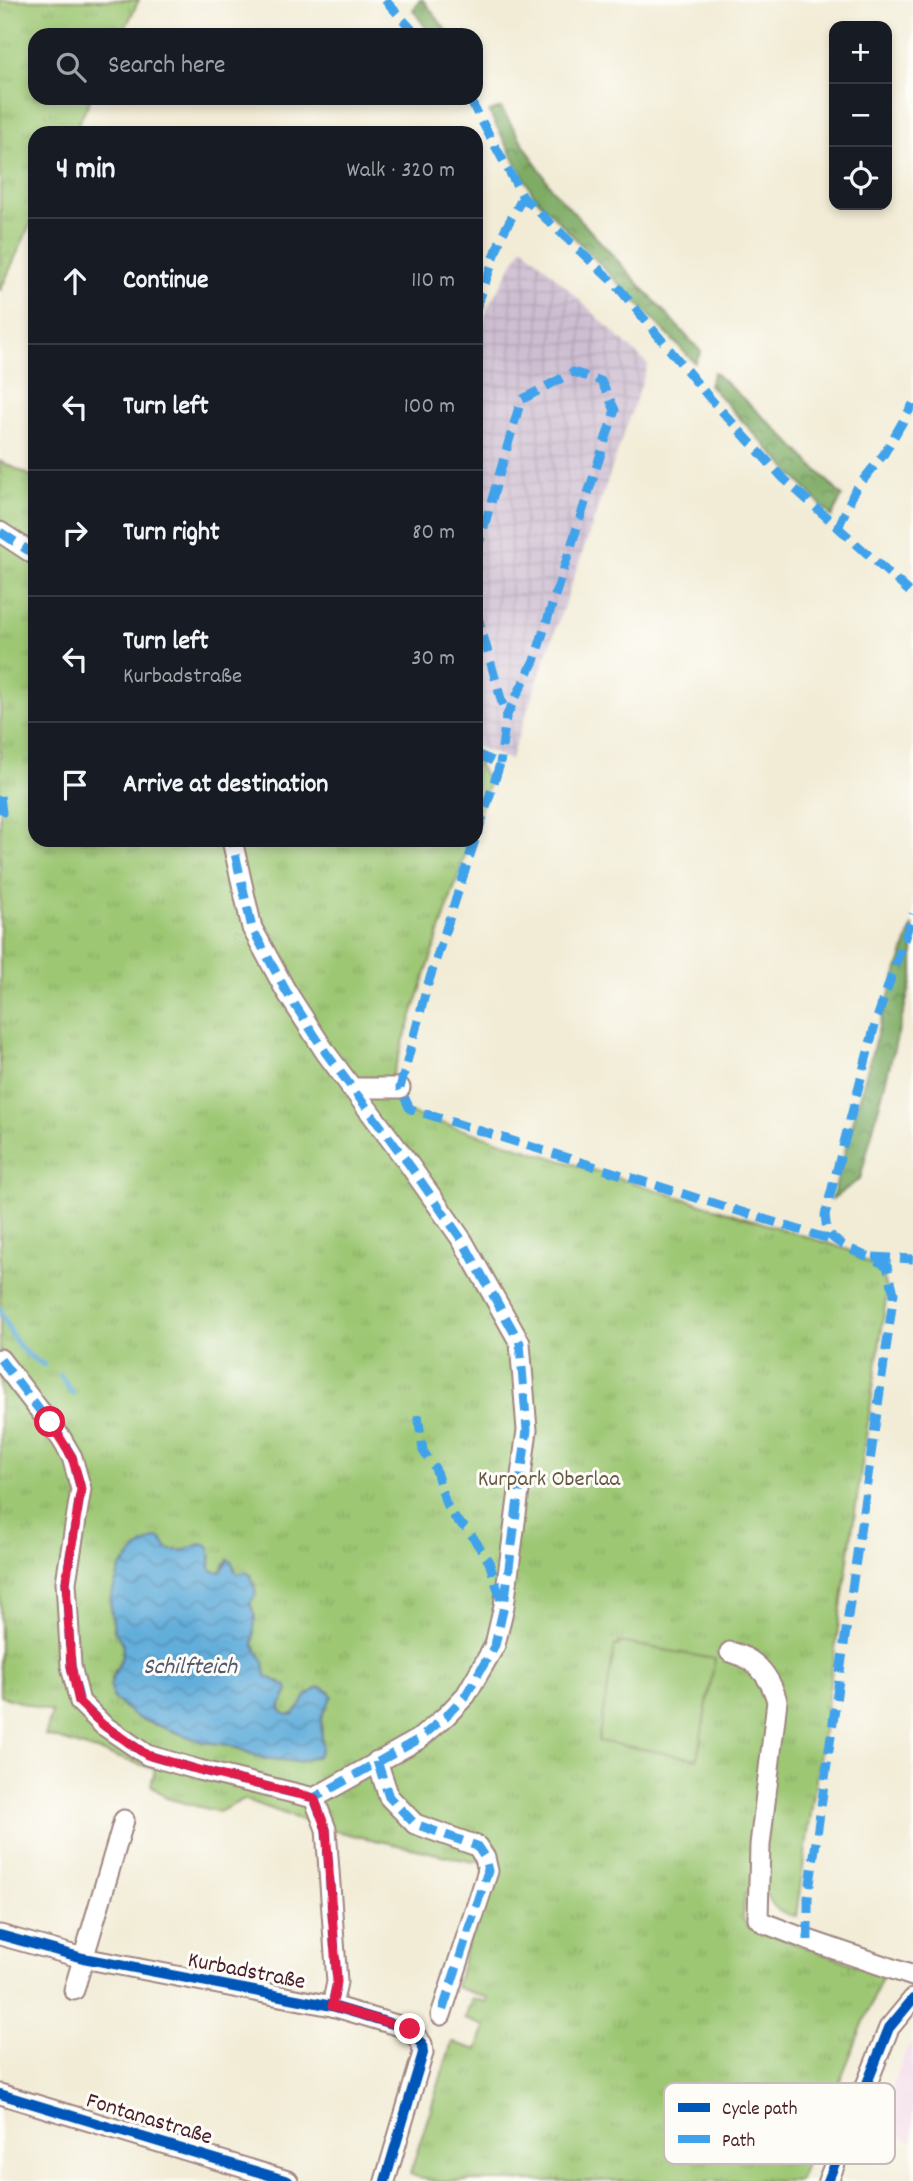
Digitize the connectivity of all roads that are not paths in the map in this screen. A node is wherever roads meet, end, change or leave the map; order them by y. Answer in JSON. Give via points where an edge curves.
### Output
{"nodes":[{"id":1,"x":0,"y":532,"type":"edge"},
{"id":2,"x":28,"y":550,"type":"edge"},
{"id":3,"x":234,"y":847,"type":"edge"},
{"id":4,"x":351,"y":1088,"type":"junction"},
{"id":5,"x":400,"y":1088,"type":"dead end"},
{"id":6,"x":0,"y":1359,"type":"edge"},
{"id":7,"x":730,"y":1652,"type":"dead end"},
{"id":8,"x":377,"y":1761,"type":"junction"},
{"id":9,"x":314,"y":1798,"type":"junction"},
{"id":10,"x":124,"y":1820,"type":"dead end"},
{"id":11,"x":0,"y":1935,"type":"edge"},
{"id":12,"x":83,"y":1958,"type":"junction"},
{"id":13,"x":913,"y":1976,"type":"edge"},
{"id":14,"x":74,"y":1990,"type":"dead end"},
{"id":15,"x":913,"y":1999,"type":"edge"},
{"id":16,"x":332,"y":2006,"type":"junction"},
{"id":17,"x":441,"y":2015,"type":"dead end"},
{"id":18,"x":869,"y":2083,"type":"edge"},
{"id":19,"x":0,"y":2094,"type":"edge"},
{"id":20,"x":288,"y":2181,"type":"edge"},
{"id":21,"x":384,"y":2181,"type":"edge"}],
"edges":[{"from":1,"to":2,"type":"street"},
{"from":3,"to":4,"type":"street","via":[[252,928],[286,991]]},
{"from":4,"to":5,"type":"street"},
{"from":4,"to":8,"type":"street","via":[[462,1240],[520,1343],[527,1430],[495,1645],[466,1695],[446,1716],[419,1739]]},
{"from":6,"to":9,"type":"street","via":[[61,1438],[81,1489],[66,1582],[71,1666],[79,1702],[147,1755]]},
{"from":7,"to":13,"type":"street","via":[[762,1669],[777,1701],[760,1845],[758,1918]]},
{"from":8,"to":9,"type":"street"},
{"from":8,"to":17,"type":"street","via":[[389,1797],[415,1824],[477,1846],[485,1858],[488,1871]]},
{"from":9,"to":16,"type":"street","via":[[326,1829],[337,1982]]},
{"from":10,"to":12,"type":"street"},
{"from":11,"to":12,"type":"street","name":"Kurbadstraße"},
{"from":12,"to":14,"type":"street"},
{"from":12,"to":16,"type":"street","name":"Kurbadstraße"},
{"from":15,"to":18,"type":"street","via":[[889,2028]]},
{"from":16,"to":21,"type":"street","name":"Kurbadstraße","via":[[410,2029],[422,2044]]},
{"from":19,"to":20,"type":"street","name":"Fontanastraße"}]}
